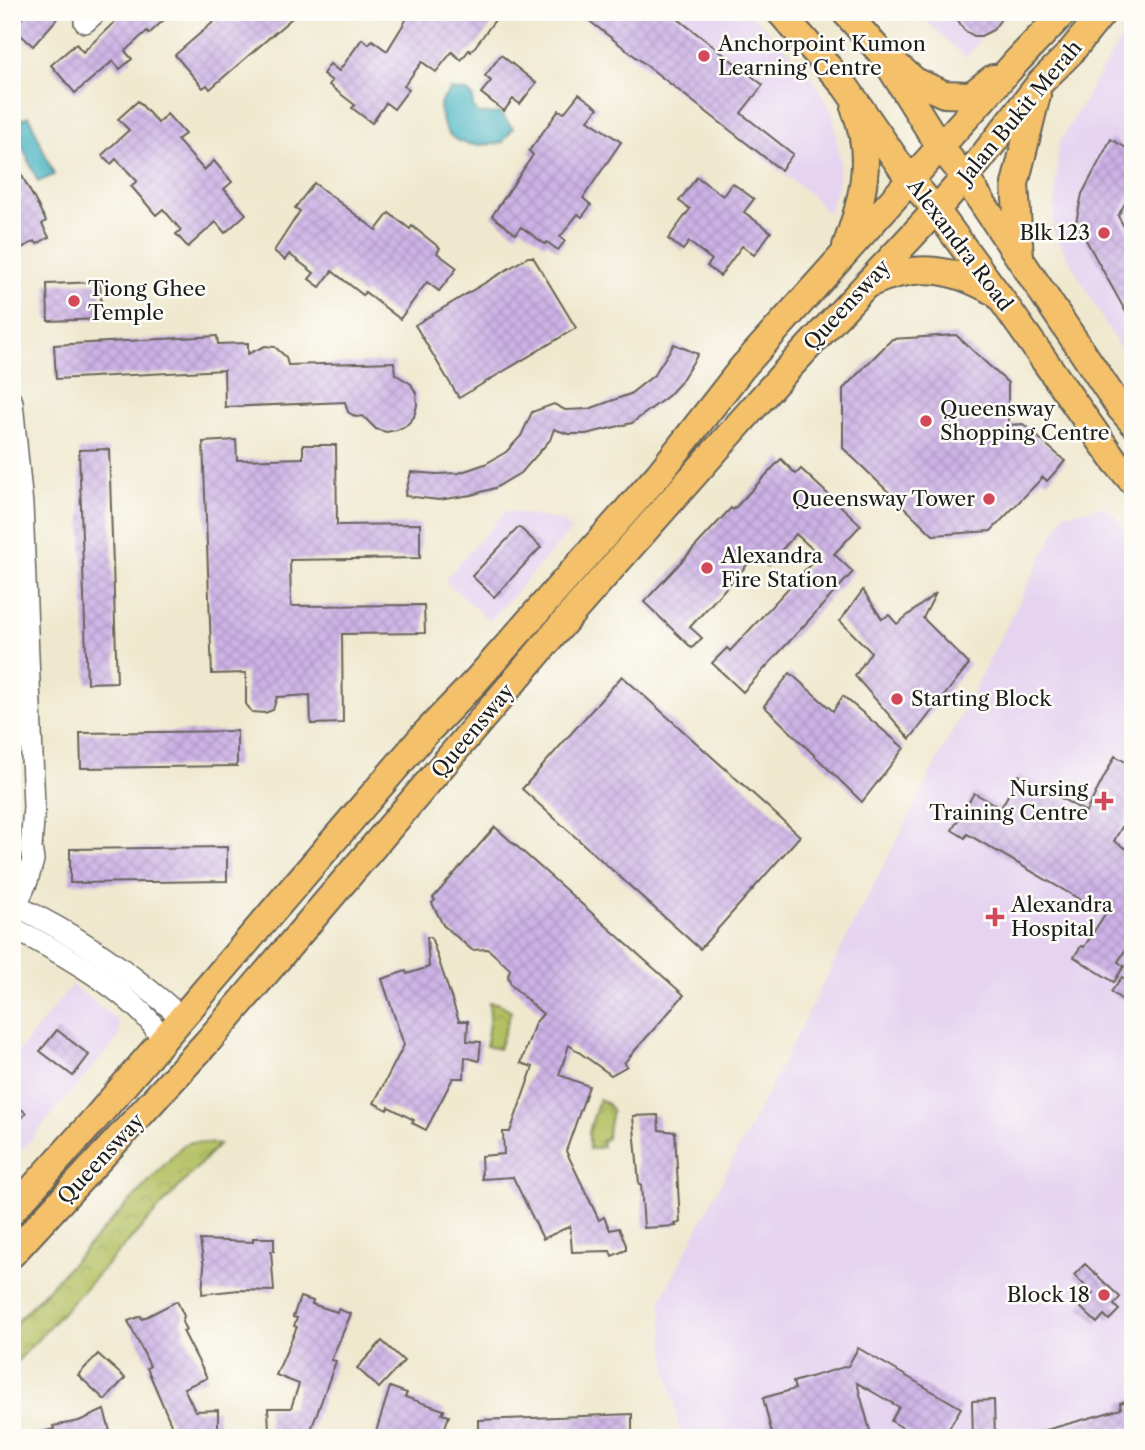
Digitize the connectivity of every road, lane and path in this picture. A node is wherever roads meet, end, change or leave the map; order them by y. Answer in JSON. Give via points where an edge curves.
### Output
{"nodes":[{"id":1,"x":780,"y":12,"type":"edge"},
{"id":2,"x":845,"y":12,"type":"edge"},
{"id":3,"x":1063,"y":12,"type":"edge"},
{"id":4,"x":1103,"y":12,"type":"edge"},
{"id":5,"x":882,"y":54,"type":"junction"},
{"id":6,"x":1017,"y":61,"type":"junction"},
{"id":7,"x":1040,"y":83,"type":"junction"},
{"id":8,"x":845,"y":86,"type":"junction"},
{"id":9,"x":940,"y":147,"type":"junction"},
{"id":10,"x":965,"y":177,"type":"junction"},
{"id":11,"x":910,"y":180,"type":"junction"},
{"id":12,"x":936,"y":210,"type":"junction"},
{"id":13,"x":842,"y":256,"type":"junction"},
{"id":14,"x":1020,"y":258,"type":"junction"},
{"id":15,"x":863,"y":286,"type":"junction"},
{"id":16,"x":999,"y":296,"type":"junction"},
{"id":17,"x":12,"y":402,"type":"edge"},
{"id":18,"x":1133,"y":423,"type":"edge"},
{"id":19,"x":1133,"y":482,"type":"edge"},
{"id":20,"x":31,"y":848,"type":"junction"},
{"id":21,"x":12,"y":878,"type":"edge"},
{"id":22,"x":14,"y":908,"type":"edge"},
{"id":23,"x":12,"y":928,"type":"edge"},
{"id":24,"x":255,"y":933,"type":"junction"},
{"id":25,"x":282,"y":954,"type":"junction"},
{"id":26,"x":233,"y":960,"type":"junction"},
{"id":27,"x":260,"y":981,"type":"junction"},
{"id":28,"x":182,"y":1018,"type":"junction"},
{"id":29,"x":163,"y":1040,"type":"junction"},
{"id":30,"x":151,"y":1106,"type":"junction"},
{"id":31,"x":95,"y":1119,"type":"junction"},
{"id":32,"x":12,"y":1211,"type":"edge"},
{"id":33,"x":12,"y":1254,"type":"edge"}],
"edges":[{"from":1,"to":8,"type":"main road","name":"Alexandra Road"},
{"from":2,"to":5,"type":"main road","name":"Alexandra Road"},
{"from":3,"to":6,"type":"main road","name":"Jalan Bukit Merah"},
{"from":4,"to":7,"type":"main road","name":"Jalan Bukit Merah"},
{"from":5,"to":6,"type":"main road","via":[[915,80],[944,94],[971,95]]},
{"from":5,"to":9,"type":"main road","name":"Alexandra Road"},
{"from":6,"to":9,"type":"main road","name":"Jalan Bukit Merah"},
{"from":7,"to":10,"type":"main road","name":"Jalan Bukit Merah"},
{"from":7,"to":14,"type":"main road","via":[[1015,184]]},
{"from":8,"to":11,"type":"main road","name":"Alexandra Road"},
{"from":8,"to":13,"type":"main road","via":[[863,129],[866,169],[857,215]]},
{"from":9,"to":10,"type":"main road","name":"Alexandra Road"},
{"from":9,"to":11,"type":"main road","name":"Jalan Bukit Merah"},
{"from":10,"to":12,"type":"main road","name":"Jalan Bukit Merah"},
{"from":10,"to":14,"type":"main road","name":"Alexandra Road"},
{"from":11,"to":12,"type":"main road","name":"Alexandra Road"},
{"from":11,"to":13,"type":"main road","name":"Queensway"},
{"from":12,"to":15,"type":"main road","name":"Queensway"},
{"from":12,"to":16,"type":"main road","name":"Alexandra Road"},
{"from":13,"to":24,"type":"main road","name":"Queensway","via":[[742,369],[659,474],[423,736]]},
{"from":14,"to":18,"type":"main road","name":"Alexandra Road"},
{"from":15,"to":16,"type":"main road","via":[[896,272],[934,270],[968,277]]},
{"from":15,"to":25,"type":"main road","name":"Queensway","via":[[587,596]]},
{"from":16,"to":19,"type":"main road","name":"Alexandra Road"},
{"from":17,"to":20,"type":"street","via":[[22,518],[34,807]]},
{"from":20,"to":21,"type":"street"},
{"from":20,"to":22,"type":"street","via":[[33,860]]},
{"from":22,"to":28,"type":"street","via":[[60,928],[108,958]]},
{"from":23,"to":29,"type":"street","via":[[106,983],[147,1018]]},
{"from":24,"to":25,"type":"main road","via":[[264,954]]},
{"from":24,"to":26,"type":"main road","name":"Queensway"},
{"from":25,"to":27,"type":"main road","name":"Queensway"},
{"from":26,"to":27,"type":"main road","via":[[252,962]]},
{"from":26,"to":28,"type":"main road","name":"Queensway"},
{"from":27,"to":30,"type":"main road","name":"Queensway"},
{"from":28,"to":29,"type":"main road","name":"Queensway"},
{"from":29,"to":31,"type":"main road","name":"Queensway"},
{"from":30,"to":31,"type":"main road","via":[[115,1125]]},
{"from":30,"to":33,"type":"main road","name":"Queensway"},
{"from":31,"to":32,"type":"main road","name":"Queensway"}]}
